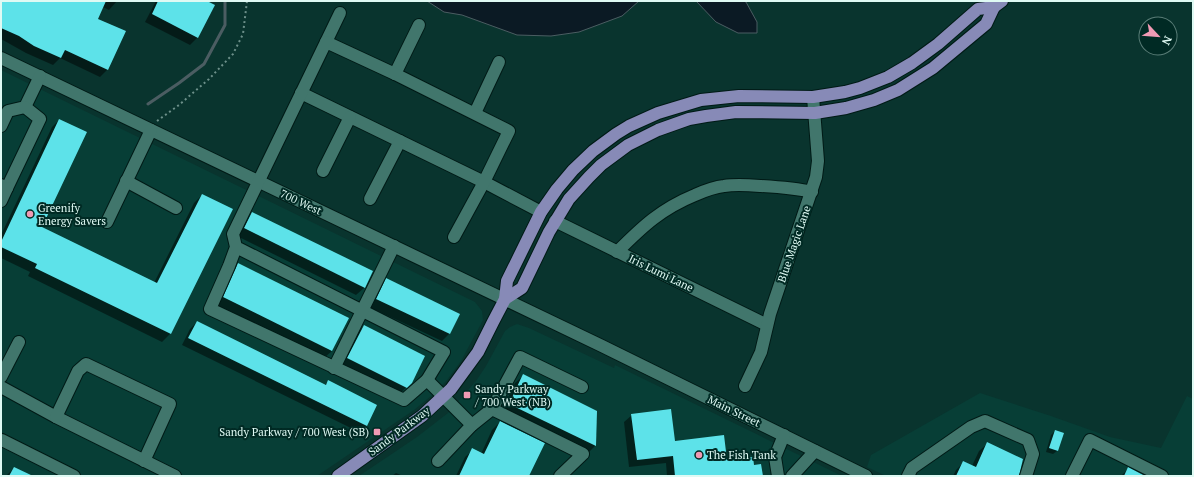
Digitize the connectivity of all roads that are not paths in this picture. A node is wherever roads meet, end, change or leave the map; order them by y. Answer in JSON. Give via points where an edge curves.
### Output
{"nodes":[{"id":1,"x":998,"y":4,"type":"edge"},
{"id":2,"x":340,"y":13,"type":"dead end"},
{"id":3,"x":419,"y":25,"type":"dead end"},
{"id":4,"x":326,"y":42,"type":"junction"},
{"id":5,"x":1,"y":58,"type":"edge"},
{"id":6,"x":498,"y":62,"type":"dead end"},
{"id":7,"x":395,"y":74,"type":"junction"},
{"id":8,"x":40,"y":76,"type":"junction"},
{"id":9,"x":302,"y":93,"type":"junction"},
{"id":10,"x":813,"y":97,"type":"junction"},
{"id":11,"x":25,"y":107,"type":"junction"},
{"id":12,"x":475,"y":113,"type":"junction"},
{"id":13,"x":815,"y":113,"type":"junction"},
{"id":14,"x":350,"y":117,"type":"junction"},
{"id":15,"x":1,"y":126,"type":"edge"},
{"id":16,"x":151,"y":130,"type":"junction"},
{"id":17,"x":400,"y":141,"type":"junction"},
{"id":18,"x":323,"y":171,"type":"dead end"},
{"id":19,"x":126,"y":181,"type":"junction"},
{"id":20,"x":258,"y":182,"type":"junction"},
{"id":21,"x":484,"y":182,"type":"junction"},
{"id":22,"x":4,"y":186,"type":"edge"},
{"id":23,"x":812,"y":192,"type":"junction"},
{"id":24,"x":370,"y":200,"type":"dead end"},
{"id":25,"x":1,"y":202,"type":"edge"},
{"id":26,"x":176,"y":208,"type":"dead end"},
{"id":27,"x":540,"y":212,"type":"junction"},
{"id":28,"x":555,"y":221,"type":"junction"},
{"id":29,"x":106,"y":222,"type":"dead end"},
{"id":30,"x":454,"y":237,"type":"dead end"},
{"id":31,"x":394,"y":246,"type":"junction"},
{"id":32,"x":236,"y":247,"type":"junction"},
{"id":33,"x":617,"y":252,"type":"junction"},
{"id":34,"x":505,"y":299,"type":"junction"},
{"id":35,"x":362,"y":310,"type":"junction"},
{"id":36,"x":767,"y":325,"type":"junction"},
{"id":37,"x":19,"y":342,"type":"dead end"},
{"id":38,"x":602,"y":346,"type":"joint"},
{"id":39,"x":334,"y":368,"type":"junction"},
{"id":40,"x":1,"y":377,"type":"edge"},
{"id":41,"x":427,"y":380,"type":"junction"},
{"id":42,"x":746,"y":386,"type":"dead end"},
{"id":43,"x":1,"y":387,"type":"edge"},
{"id":44,"x":582,"y":388,"type":"dead end"},
{"id":45,"x":443,"y":397,"type":"junction"},
{"id":46,"x":492,"y":409,"type":"junction"},
{"id":47,"x":56,"y":417,"type":"junction"},
{"id":48,"x":472,"y":425,"type":"junction"},
{"id":49,"x":784,"y":436,"type":"junction"},
{"id":50,"x":1,"y":440,"type":"edge"},
{"id":51,"x":815,"y":451,"type":"junction"},
{"id":52,"x":144,"y":460,"type":"junction"},
{"id":53,"x":438,"y":461,"type":"dead end"},
{"id":54,"x":851,"y":473,"type":"edge"},
{"id":55,"x":74,"y":476,"type":"edge"},
{"id":56,"x":175,"y":476,"type":"edge"},
{"id":57,"x":338,"y":476,"type":"edge"},
{"id":58,"x":560,"y":476,"type":"edge"},
{"id":59,"x":778,"y":476,"type":"edge"},
{"id":60,"x":792,"y":476,"type":"edge"},
{"id":61,"x":866,"y":476,"type":"edge"},
{"id":62,"x":908,"y":476,"type":"edge"},
{"id":63,"x":1026,"y":476,"type":"edge"},
{"id":64,"x":1072,"y":476,"type":"edge"},
{"id":65,"x":1162,"y":476,"type":"edge"}],
"edges":[{"from":1,"to":10,"type":"main road","via":[[978,9],[925,54],[888,77],[860,88]]},
{"from":1,"to":13,"type":"main road","via":[[986,24],[911,83],[860,104]]},
{"from":2,"to":4,"type":"street"},
{"from":3,"to":7,"type":"street"},
{"from":4,"to":7,"type":"street"},
{"from":4,"to":9,"type":"street"},
{"from":5,"to":8,"type":"street","name":"700 West"},
{"from":6,"to":12,"type":"street"},
{"from":7,"to":12,"type":"street"},
{"from":8,"to":11,"type":"street"},
{"from":8,"to":16,"type":"street","name":"700 West"},
{"from":9,"to":14,"type":"street"},
{"from":9,"to":20,"type":"street"},
{"from":10,"to":13,"type":"street","name":"Blue Magic Lane"},
{"from":10,"to":27,"type":"main road","via":[[727,97],[694,102],[658,112],[629,126],[593,152],[565,179]]},
{"from":11,"to":15,"type":"street","via":[[8,111]]},
{"from":11,"to":22,"type":"street","via":[[40,119]]},
{"from":12,"to":21,"type":"street","via":[[510,131]]},
{"from":13,"to":23,"type":"street","name":"Blue Magic Lane","via":[[818,160]]},
{"from":13,"to":28,"type":"main road","via":[[721,113],[689,119],[658,130],[628,145],[601,165],[578,188]]},
{"from":14,"to":17,"type":"street"},
{"from":14,"to":18,"type":"street"},
{"from":16,"to":19,"type":"street"},
{"from":16,"to":20,"type":"street","name":"700 West"},
{"from":17,"to":21,"type":"street"},
{"from":17,"to":24,"type":"street"},
{"from":19,"to":26,"type":"street"},
{"from":19,"to":29,"type":"street"},
{"from":20,"to":31,"type":"street","name":"700 West"},
{"from":20,"to":32,"type":"street","via":[[233,234]]},
{"from":21,"to":27,"type":"street"},
{"from":21,"to":30,"type":"street"},
{"from":22,"to":25,"type":"street"},
{"from":23,"to":33,"type":"street","via":[[787,187],[734,185],[705,190],[662,211]]},
{"from":23,"to":36,"type":"street","name":"Blue Magic Lane"},
{"from":27,"to":34,"type":"main road","via":[[507,281]]},
{"from":28,"to":33,"type":"street","name":"Iris Lumi Lane"},
{"from":28,"to":34,"type":"main road","via":[[522,288]]},
{"from":31,"to":34,"type":"street","name":"700 West"},
{"from":31,"to":35,"type":"street"},
{"from":32,"to":35,"type":"street"},
{"from":32,"to":39,"type":"street","via":[[210,309]]},
{"from":33,"to":36,"type":"street","name":"Iris Lumi Lane"},
{"from":34,"to":38,"type":"street","name":"700 West"},
{"from":34,"to":45,"type":"main road","name":"Sandy Parkway","via":[[478,352]]},
{"from":35,"to":39,"type":"street"},
{"from":35,"to":41,"type":"street","via":[[444,352]]},
{"from":36,"to":42,"type":"street","name":"Blue Magic Lane","via":[[762,352]]},
{"from":37,"to":40,"type":"street"},
{"from":38,"to":49,"type":"street","name":"Main Street"},
{"from":39,"to":41,"type":"street","via":[[404,400]]},
{"from":41,"to":45,"type":"street"},
{"from":43,"to":47,"type":"street"},
{"from":44,"to":46,"type":"street","via":[[520,357]]},
{"from":45,"to":48,"type":"street"},
{"from":45,"to":57,"type":"main road","name":"Sandy Parkway","via":[[422,416]]},
{"from":46,"to":48,"type":"street"},
{"from":46,"to":58,"type":"street","via":[[584,454]]},
{"from":47,"to":52,"type":"street"},
{"from":47,"to":52,"type":"street","via":[[78,370],[86,364],[170,404]]},
{"from":48,"to":53,"type":"street"},
{"from":49,"to":51,"type":"street","name":"Main Street"},
{"from":49,"to":59,"type":"street","via":[[775,457]]},
{"from":50,"to":55,"type":"street"},
{"from":51,"to":54,"type":"street","name":"Main Street"},
{"from":51,"to":60,"type":"street"},
{"from":52,"to":56,"type":"street"},
{"from":54,"to":61,"type":"street","name":"Main Street"},
{"from":62,"to":63,"type":"street","via":[[912,468],[971,427],[985,421],[1028,440],[1033,454]]},
{"from":64,"to":65,"type":"street","via":[[1090,440]]}]}
